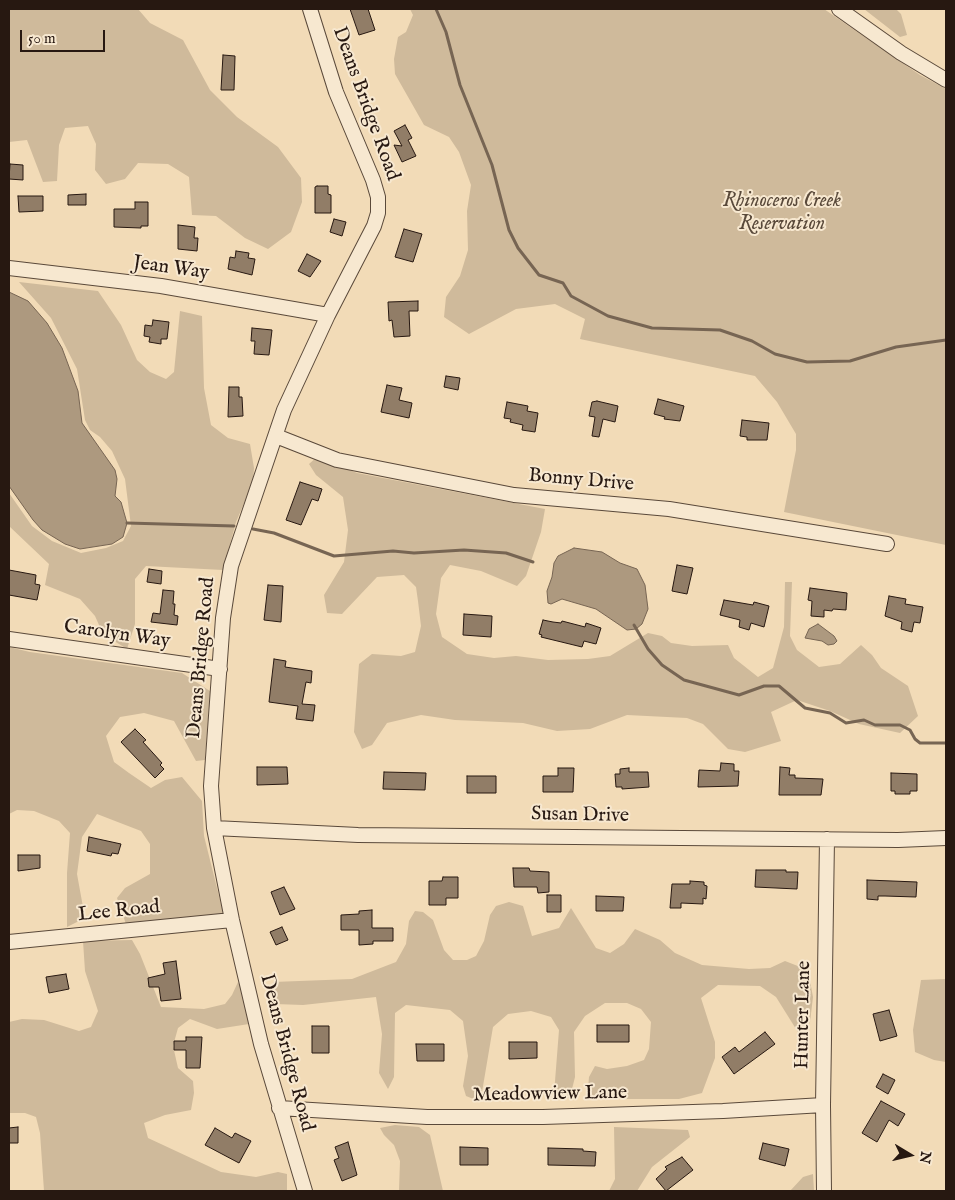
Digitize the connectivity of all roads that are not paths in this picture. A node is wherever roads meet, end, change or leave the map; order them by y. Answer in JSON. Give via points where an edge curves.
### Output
{"nodes":[{"id":1,"x":310,"y":9,"type":"edge"},
{"id":2,"x":839,"y":9,"type":"edge"},
{"id":3,"x":946,"y":80,"type":"edge"},
{"id":4,"x":9,"y":268,"type":"edge"},
{"id":5,"x":328,"y":315,"type":"junction"},
{"id":6,"x":276,"y":436,"type":"junction"},
{"id":7,"x":887,"y":544,"type":"dead end"},
{"id":8,"x":9,"y":639,"type":"edge"},
{"id":9,"x":220,"y":669,"type":"junction"},
{"id":10,"x":214,"y":828,"type":"junction"},
{"id":11,"x":946,"y":838,"type":"edge"},
{"id":12,"x":826,"y":839,"type":"junction"},
{"id":13,"x":232,"y":920,"type":"junction"},
{"id":14,"x":9,"y":942,"type":"edge"},
{"id":15,"x":823,"y":1104,"type":"junction"},
{"id":16,"x":279,"y":1108,"type":"junction"},
{"id":17,"x":304,"y":1191,"type":"edge"},
{"id":18,"x":824,"y":1191,"type":"edge"}],
"edges":[{"from":1,"to":5,"type":"street","name":"Deans Bridge Road","via":[[336,92],[378,197],[374,226]]},
{"from":2,"to":3,"type":"street"},
{"from":4,"to":5,"type":"street","name":"Jean Way","via":[[161,286]]},
{"from":5,"to":6,"type":"street","name":"Deans Bridge Road","via":[[284,410]]},
{"from":6,"to":7,"type":"street","name":"Bonny Drive","via":[[336,460],[514,495],[668,509]]},
{"from":6,"to":9,"type":"street","name":"Deans Bridge Road","via":[[231,566]]},
{"from":8,"to":9,"type":"street","name":"Carolyn Way"},
{"from":9,"to":10,"type":"street","name":"Deans Bridge Road","via":[[212,786]]},
{"from":10,"to":12,"type":"street","name":"Susan Drive","via":[[358,835]]},
{"from":10,"to":13,"type":"street","name":"Deans Bridge Road"},
{"from":11,"to":12,"type":"street","name":"Susan Drive"},
{"from":12,"to":15,"type":"street","name":"Hunter Lane"},
{"from":13,"to":14,"type":"street","name":"Lee Road"},
{"from":13,"to":16,"type":"street","name":"Deans Bridge Road"},
{"from":15,"to":16,"type":"street","name":"Meadowview Lane","via":[[543,1117],[428,1117]]},
{"from":15,"to":18,"type":"street","name":"Hunter Lane"},
{"from":16,"to":17,"type":"street","name":"Deans Bridge Road"}]}
